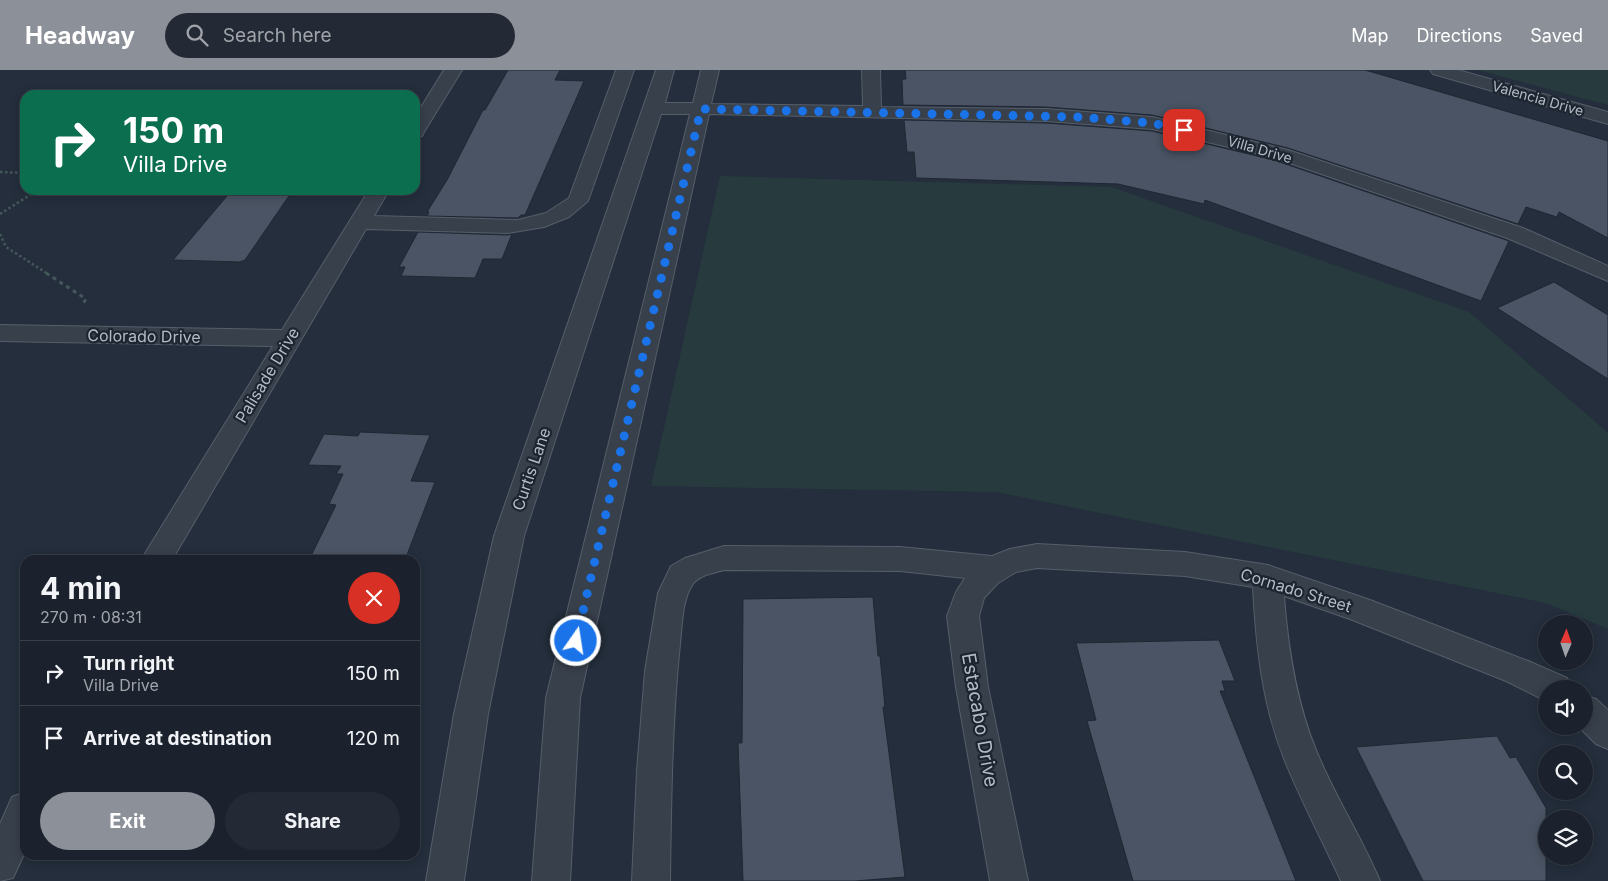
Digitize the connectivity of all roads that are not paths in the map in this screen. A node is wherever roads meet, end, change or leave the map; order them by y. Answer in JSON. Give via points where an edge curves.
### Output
{"nodes":[{"id":1,"x":453,"y":70,"type":"edge"},
{"id":2,"x":625,"y":70,"type":"edge"},
{"id":3,"x":665,"y":70,"type":"edge"},
{"id":4,"x":710,"y":70,"type":"edge"},
{"id":5,"x":871,"y":70,"type":"edge"},
{"id":6,"x":1439,"y":70,"type":"edge"},
{"id":7,"x":654,"y":108,"type":"junction"},
{"id":8,"x":701,"y":109,"type":"junction"},
{"id":9,"x":872,"y":112,"type":"junction"},
{"id":10,"x":1608,"y":118,"type":"edge"},
{"id":11,"x":420,"y":124,"type":"edge"},
{"id":12,"x":377,"y":195,"type":"edge"},
{"id":13,"x":360,"y":222,"type":"junction"},
{"id":14,"x":1608,"y":274,"type":"edge"},
{"id":15,"x":0,"y":333,"type":"edge"},
{"id":16,"x":289,"y":338,"type":"junction"},
{"id":17,"x":159,"y":555,"type":"edge"},
{"id":18,"x":995,"y":569,"type":"junction"},
{"id":19,"x":1268,"y":578,"type":"junction"},
{"id":20,"x":1538,"y":681,"type":"edge"},
{"id":21,"x":1593,"y":719,"type":"edge"},
{"id":22,"x":1608,"y":733,"type":"edge"},
{"id":23,"x":20,"y":821,"type":"edge"},
{"id":24,"x":0,"y":865,"type":"edge"},
{"id":25,"x":445,"y":881,"type":"edge"},
{"id":26,"x":551,"y":881,"type":"edge"},
{"id":27,"x":651,"y":881,"type":"edge"},
{"id":28,"x":1009,"y":881,"type":"edge"},
{"id":29,"x":1361,"y":881,"type":"edge"}],
"edges":[{"from":1,"to":11,"type":"street"},
{"from":2,"to":13,"type":"street","via":[[578,201],[566,212],[549,220],[508,227]]},
{"from":3,"to":7,"type":"street","name":"Curtis Lane"},
{"from":4,"to":8,"type":"street"},
{"from":5,"to":9,"type":"street"},
{"from":6,"to":10,"type":"street","name":"Valencia Drive"},
{"from":7,"to":8,"type":"street","name":"Villa Drive"},
{"from":7,"to":25,"type":"street","name":"Curtis Lane","via":[[509,536],[471,714]]},
{"from":8,"to":9,"type":"street","name":"Villa Drive"},
{"from":8,"to":26,"type":"street","via":[[563,698]]},
{"from":9,"to":14,"type":"street","name":"Villa Drive","via":[[1095,118],[1152,123],[1217,137],[1282,154],[1515,234]]},
{"from":12,"to":13,"type":"street","name":"Palisade Drive"},
{"from":13,"to":16,"type":"street","name":"Palisade Drive"},
{"from":15,"to":16,"type":"street","name":"Colorado Drive"},
{"from":16,"to":17,"type":"street","name":"Palisade Drive"},
{"from":18,"to":19,"type":"street","name":"Cornado Street","via":[[1010,561],[1037,556],[1185,564]]},
{"from":18,"to":27,"type":"street","via":[[900,559],[724,558],[701,564],[681,576],[674,590],[665,633],[653,777]]},
{"from":18,"to":28,"type":"street","name":"Estacabo Drive","via":[[971,592],[963,616],[972,688]]},
{"from":19,"to":20,"type":"street","name":"Cornado Street","via":[[1358,609]]},
{"from":19,"to":29,"type":"street","via":[[1272,642],[1281,694],[1294,737]]},
{"from":21,"to":22,"type":"street"},
{"from":23,"to":24,"type":"street"}]}
